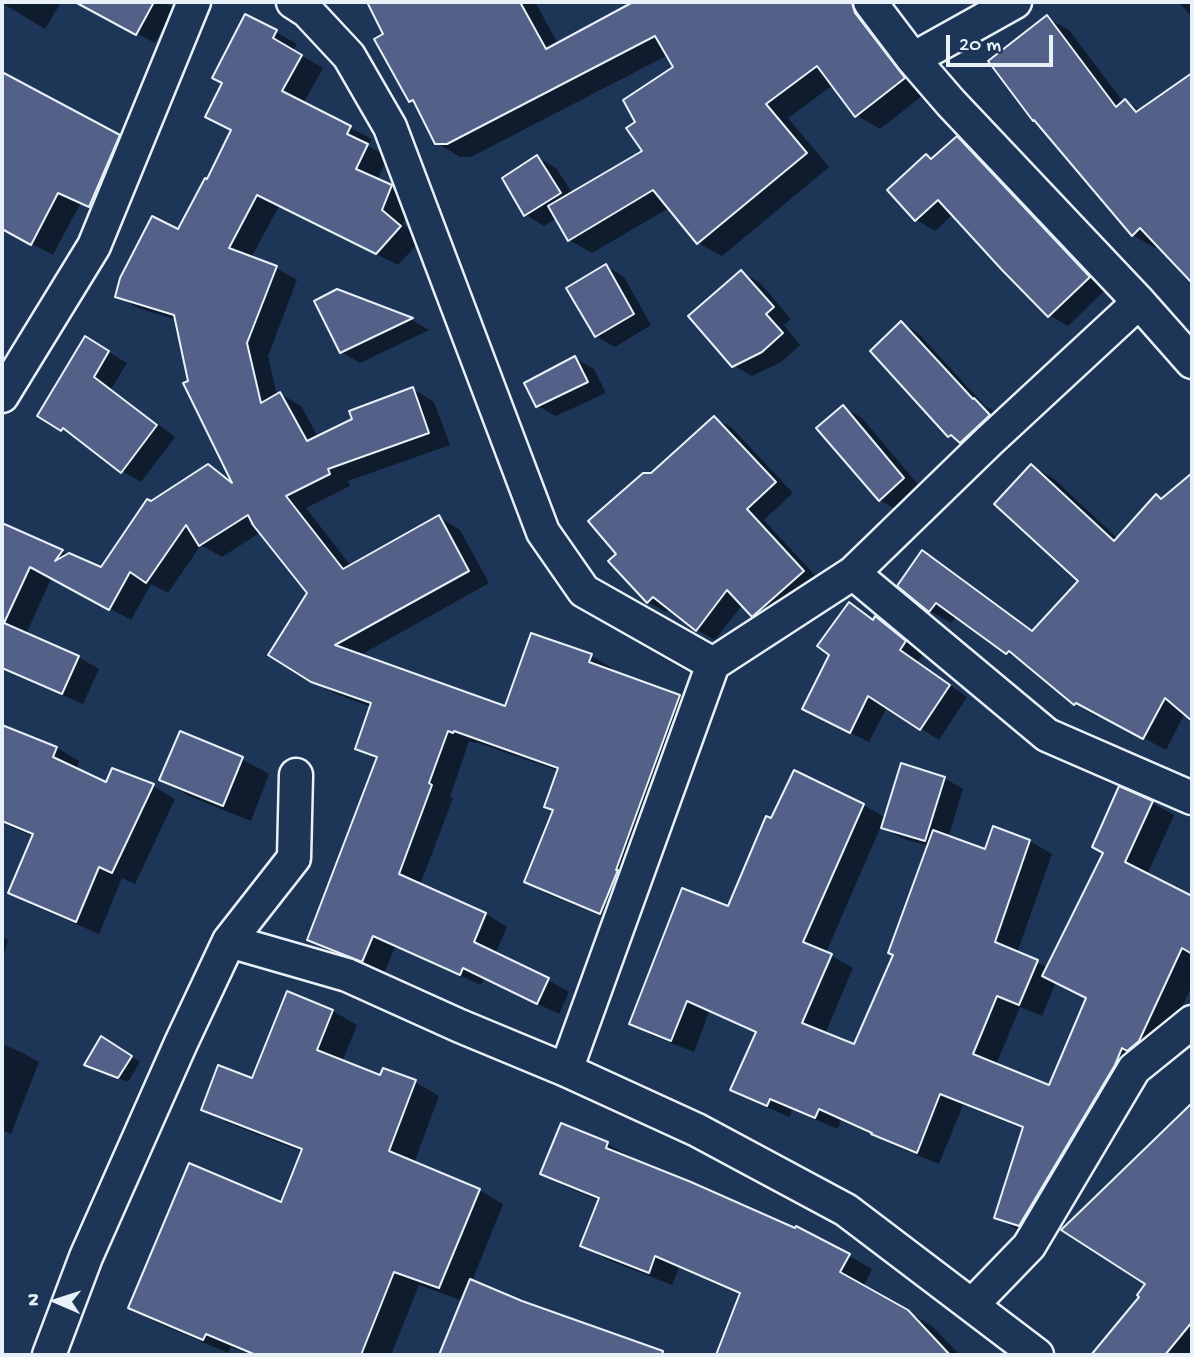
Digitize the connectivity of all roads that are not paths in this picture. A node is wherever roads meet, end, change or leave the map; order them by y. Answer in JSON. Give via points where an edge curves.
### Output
{"nodes":[{"id":1,"x":194,"y":2,"type":"edge"},
{"id":2,"x":293,"y":2,"type":"edge"},
{"id":3,"x":870,"y":2,"type":"edge"},
{"id":4,"x":1015,"y":2,"type":"edge"},
{"id":5,"x":913,"y":59,"type":"junction"},
{"id":6,"x":1139,"y":302,"type":"junction"},
{"id":7,"x":1192,"y":362,"type":"edge"},
{"id":8,"x":2,"y":396,"type":"edge"},
{"id":9,"x":853,"y":573,"type":"junction"},
{"id":10,"x":713,"y":664,"type":"junction"},
{"id":11,"x":296,"y":775,"type":"dead end"},
{"id":12,"x":1192,"y":798,"type":"edge"},
{"id":13,"x":229,"y":941,"type":"junction"},
{"id":14,"x":1192,"y":1022,"type":"edge"},
{"id":15,"x":566,"y":1070,"type":"junction"},
{"id":16,"x":972,"y":1305,"type":"junction"},
{"id":17,"x":49,"y":1355,"type":"edge"},
{"id":18,"x":1037,"y":1355,"type":"edge"}],
"edges":[{"from":1,"to":8,"type":"street","via":[[94,246]]},
{"from":2,"to":10,"type":"street","via":[[349,56],[390,127],[543,532],[584,591]]},
{"from":3,"to":5,"type":"street"},
{"from":4,"to":5,"type":"street"},
{"from":5,"to":6,"type":"street"},
{"from":6,"to":7,"type":"street"},
{"from":6,"to":9,"type":"street"},
{"from":9,"to":10,"type":"street"},
{"from":9,"to":12,"type":"street","via":[[1046,735]]},
{"from":10,"to":15,"type":"street"},
{"from":11,"to":13,"type":"street","via":[[294,858]]},
{"from":13,"to":15,"type":"street","via":[[346,975]]},
{"from":13,"to":17,"type":"street","via":[[86,1257]]},
{"from":14,"to":16,"type":"street","via":[[1134,1069],[1029,1246]]},
{"from":15,"to":16,"type":"street","via":[[697,1130],[846,1210]]},
{"from":16,"to":18,"type":"street"}]}
